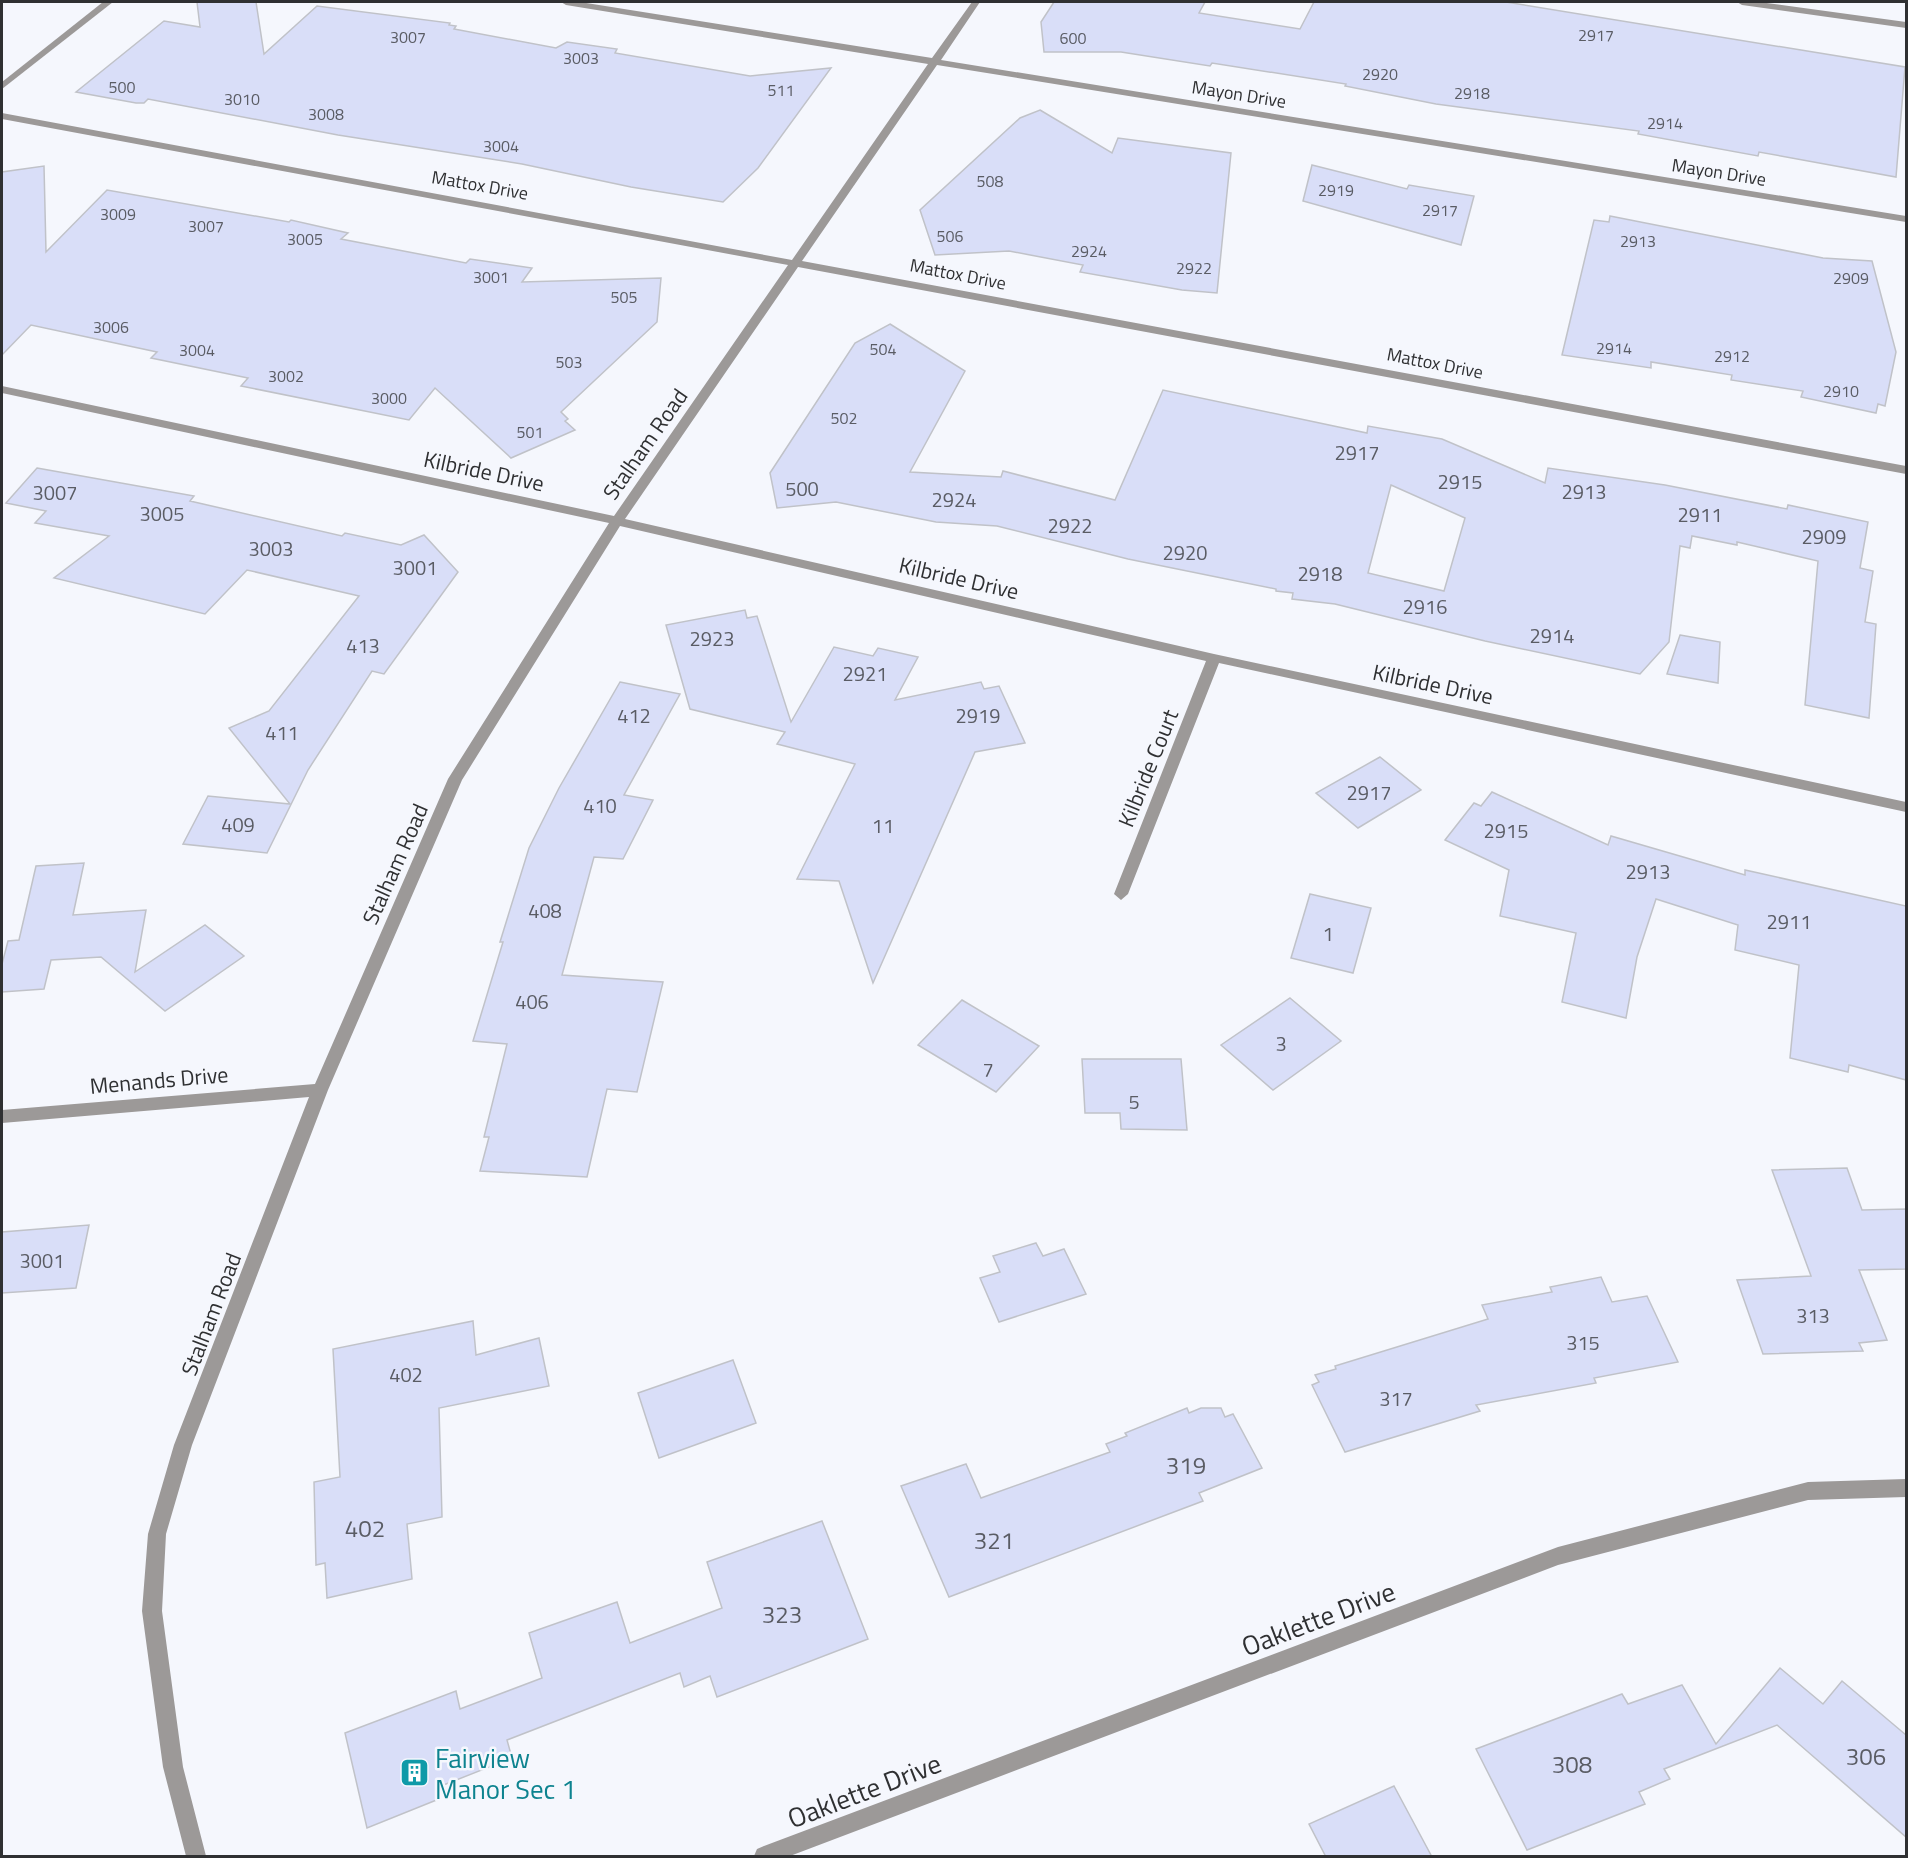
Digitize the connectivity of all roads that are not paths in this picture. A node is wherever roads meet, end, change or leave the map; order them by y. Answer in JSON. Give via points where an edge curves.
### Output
{"nodes":[{"id":1,"x":108,"y":2,"type":"edge"},
{"id":2,"x":567,"y":2,"type":"edge"},
{"id":3,"x":976,"y":2,"type":"edge"},
{"id":4,"x":1742,"y":2,"type":"edge"},
{"id":5,"x":1906,"y":25,"type":"edge"},
{"id":6,"x":935,"y":61,"type":"junction"},
{"id":7,"x":2,"y":86,"type":"edge"},
{"id":8,"x":2,"y":116,"type":"edge"},
{"id":9,"x":1906,"y":219,"type":"edge"},
{"id":10,"x":796,"y":262,"type":"junction"},
{"id":11,"x":2,"y":389,"type":"edge"},
{"id":12,"x":1906,"y":470,"type":"edge"},
{"id":13,"x":617,"y":521,"type":"junction"},
{"id":14,"x":1215,"y":658,"type":"junction"},
{"id":15,"x":1906,"y":807,"type":"edge"},
{"id":16,"x":1121,"y":894,"type":"dead end"},
{"id":17,"x":320,"y":1089,"type":"junction"},
{"id":18,"x":2,"y":1116,"type":"edge"},
{"id":19,"x":1906,"y":1488,"type":"edge"},
{"id":20,"x":196,"y":1857,"type":"edge"},
{"id":21,"x":764,"y":1857,"type":"edge"}],
"edges":[{"from":1,"to":7,"type":"street"},
{"from":2,"to":6,"type":"street","name":"Mayon Drive"},
{"from":3,"to":6,"type":"street","name":"Stalham Road"},
{"from":4,"to":5,"type":"street"},
{"from":6,"to":9,"type":"street","name":"Mayon Drive"},
{"from":6,"to":10,"type":"street","name":"Stalham Road"},
{"from":8,"to":10,"type":"street","name":"Mattox Drive"},
{"from":10,"to":12,"type":"street","name":"Mattox Drive"},
{"from":10,"to":13,"type":"street","name":"Stalham Road"},
{"from":11,"to":13,"type":"street","name":"Kilbride Drive"},
{"from":13,"to":14,"type":"street","name":"Kilbride Drive"},
{"from":13,"to":17,"type":"street","name":"Stalham Road","via":[[455,779]]},
{"from":14,"to":15,"type":"street","name":"Kilbride Drive"},
{"from":14,"to":16,"type":"street","name":"Kilbride Court"},
{"from":17,"to":18,"type":"street","name":"Menands Drive"},
{"from":17,"to":20,"type":"street","name":"Stalham Road","via":[[183,1445],[157,1534],[152,1611],[172,1767]]},
{"from":19,"to":21,"type":"street","name":"Oaklette Drive","via":[[1808,1491],[1558,1556]]}]}
